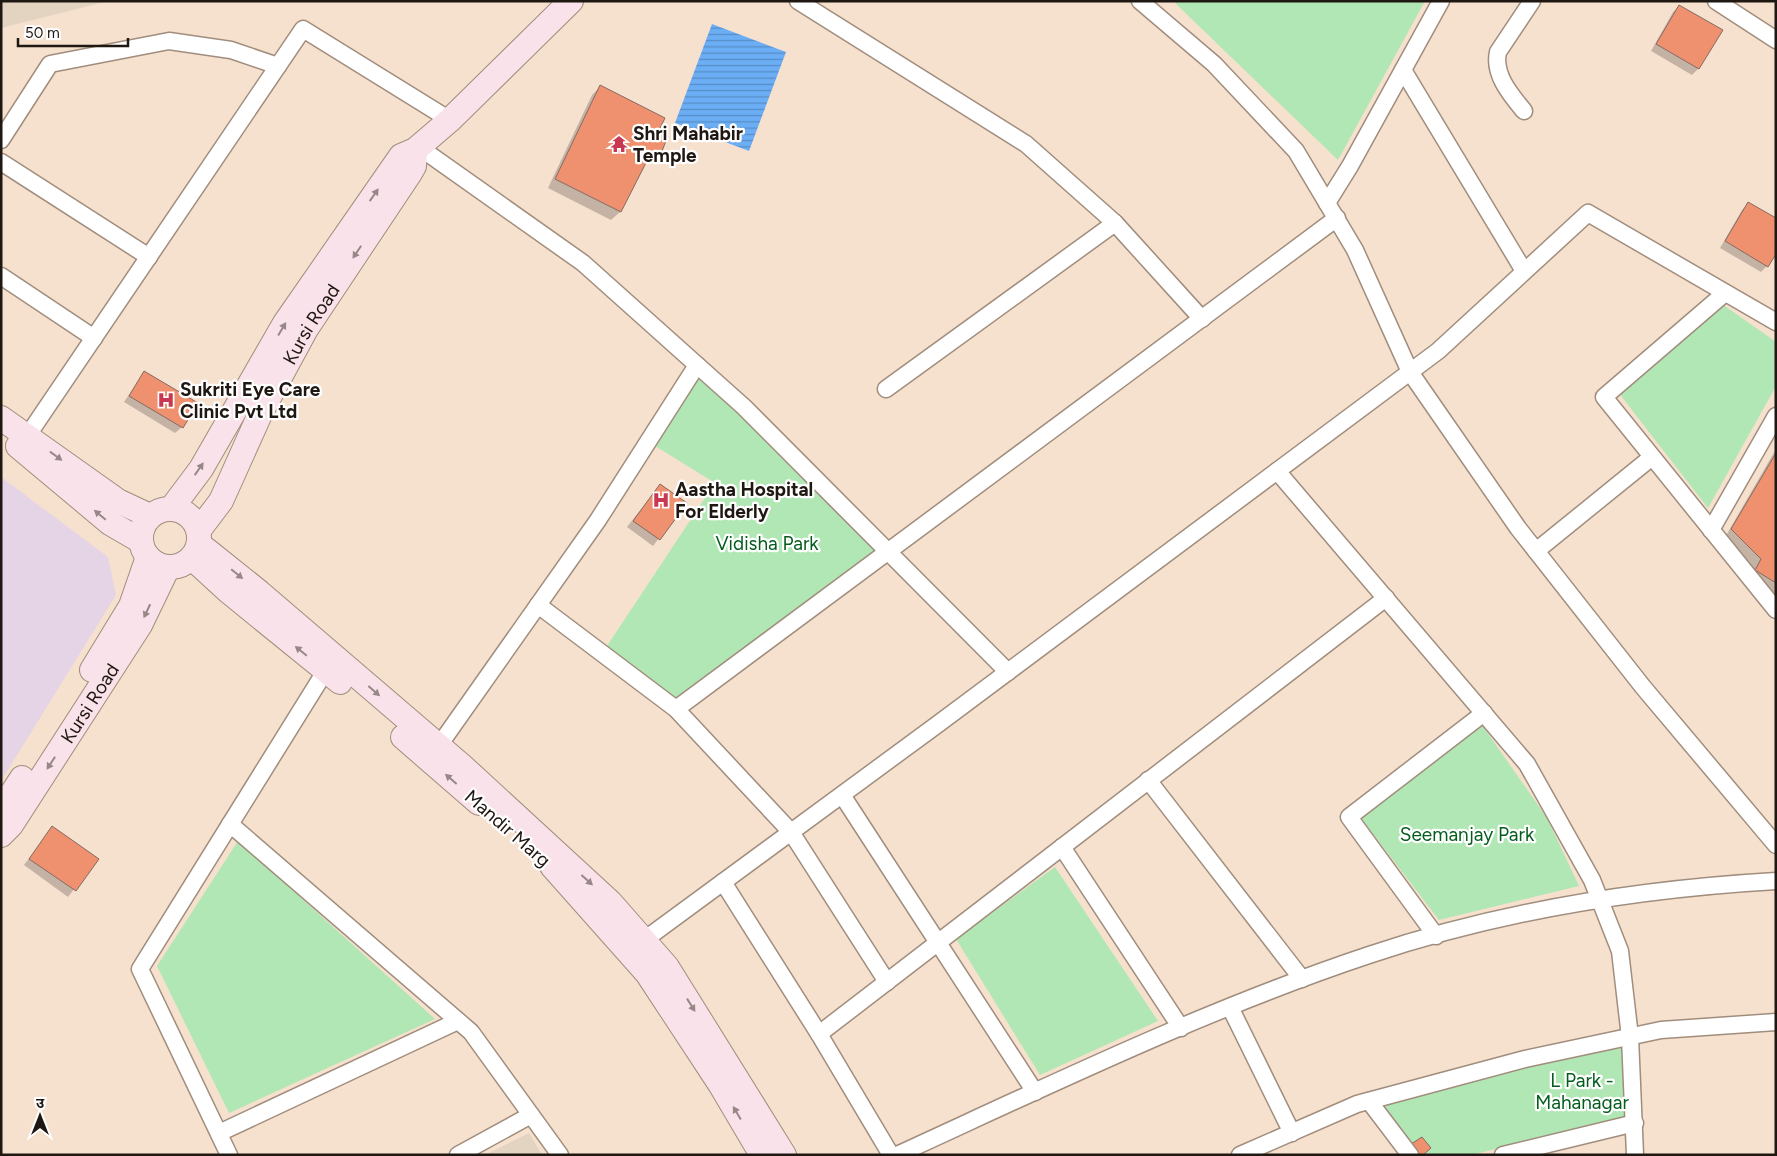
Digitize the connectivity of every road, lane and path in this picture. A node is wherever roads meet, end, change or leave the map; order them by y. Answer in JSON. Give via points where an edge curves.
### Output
{"nodes":[{"id":1,"x":571,"y":1,"type":"edge"},
{"id":2,"x":798,"y":1,"type":"edge"},
{"id":3,"x":1441,"y":1,"type":"edge"},
{"id":4,"x":1532,"y":1,"type":"edge"},
{"id":5,"x":1716,"y":1,"type":"edge"},
{"id":6,"x":1151,"y":4,"type":"edge"},
{"id":7,"x":1775,"y":38,"type":"edge"},
{"id":8,"x":278,"y":66,"type":"junction"},
{"id":9,"x":1403,"y":70,"type":"junction"},
{"id":10,"x":1524,"y":110,"type":"dead end"},
{"id":11,"x":450,"y":120,"type":"junction"},
{"id":12,"x":1,"y":140,"type":"edge"},
{"id":13,"x":417,"y":148,"type":"junction"},
{"id":14,"x":1,"y":162,"type":"edge"},
{"id":15,"x":1327,"y":202,"type":"junction"},
{"id":16,"x":1336,"y":218,"type":"junction"},
{"id":17,"x":1115,"y":223,"type":"junction"},
{"id":18,"x":149,"y":257,"type":"junction"},
{"id":19,"x":1524,"y":271,"type":"junction"},
{"id":20,"x":1,"y":276,"type":"edge"},
{"id":21,"x":1725,"y":293,"type":"junction"},
{"id":22,"x":1202,"y":318,"type":"junction"},
{"id":23,"x":1776,"y":322,"type":"edge"},
{"id":24,"x":94,"y":338,"type":"junction"},
{"id":25,"x":697,"y":365,"type":"junction"},
{"id":26,"x":1410,"y":372,"type":"junction"},
{"id":27,"x":886,"y":388,"type":"dead end"},
{"id":28,"x":1776,"y":416,"type":"edge"},
{"id":29,"x":1,"y":418,"type":"edge"},
{"id":30,"x":1,"y":435,"type":"edge"},
{"id":31,"x":28,"y":435,"type":"junction"},
{"id":32,"x":1652,"y":457,"type":"junction"},
{"id":33,"x":1278,"y":472,"type":"junction"},
{"id":34,"x":161,"y":513,"type":"junction"},
{"id":35,"x":1711,"y":530,"type":"junction"},
{"id":36,"x":196,"y":544,"type":"junction"},
{"id":37,"x":889,"y":551,"type":"junction"},
{"id":38,"x":1536,"y":551,"type":"junction"},
{"id":39,"x":152,"y":555,"type":"junction"},
{"id":40,"x":1386,"y":598,"type":"junction"},
{"id":41,"x":538,"y":605,"type":"junction"},
{"id":42,"x":1776,"y":610,"type":"edge"},
{"id":43,"x":330,"y":664,"type":"junction"},
{"id":44,"x":1008,"y":672,"type":"junction"},
{"id":45,"x":676,"y":709,"type":"junction"},
{"id":46,"x":1484,"y":714,"type":"junction"},
{"id":47,"x":434,"y":753,"type":"junction"},
{"id":48,"x":1148,"y":780,"type":"junction"},
{"id":49,"x":842,"y":795,"type":"junction"},
{"id":50,"x":1,"y":810,"type":"edge"},
{"id":51,"x":230,"y":824,"type":"junction"},
{"id":52,"x":791,"y":832,"type":"junction"},
{"id":53,"x":1,"y":835,"type":"edge"},
{"id":54,"x":1776,"y":845,"type":"edge"},
{"id":55,"x":1062,"y":847,"type":"junction"},
{"id":56,"x":1776,"y":881,"type":"edge"},
{"id":57,"x":723,"y":882,"type":"junction"},
{"id":58,"x":1599,"y":898,"type":"junction"},
{"id":59,"x":1436,"y":936,"type":"junction"},
{"id":60,"x":938,"y":942,"type":"junction"},
{"id":61,"x":636,"y":946,"type":"junction"},
{"id":62,"x":1302,"y":979,"type":"junction"},
{"id":63,"x":887,"y":982,"type":"junction"},
{"id":64,"x":1230,"y":1007,"type":"junction"},
{"id":65,"x":458,"y":1020,"type":"junction"},
{"id":66,"x":1776,"y":1022,"type":"edge"},
{"id":67,"x":1181,"y":1028,"type":"junction"},
{"id":68,"x":819,"y":1034,"type":"junction"},
{"id":69,"x":1630,"y":1037,"type":"junction"},
{"id":70,"x":1035,"y":1092,"type":"junction"},
{"id":71,"x":1369,"y":1101,"type":"junction"},
{"id":72,"x":531,"y":1116,"type":"junction"},
{"id":73,"x":1635,"y":1123,"type":"junction"},
{"id":74,"x":219,"y":1133,"type":"junction"},
{"id":75,"x":1292,"y":1133,"type":"junction"},
{"id":76,"x":229,"y":1155,"type":"edge"},
{"id":77,"x":458,"y":1155,"type":"edge"},
{"id":78,"x":560,"y":1155,"type":"edge"},
{"id":79,"x":762,"y":1155,"type":"edge"},
{"id":80,"x":784,"y":1155,"type":"edge"},
{"id":81,"x":891,"y":1155,"type":"edge"},
{"id":82,"x":896,"y":1155,"type":"edge"},
{"id":83,"x":1240,"y":1155,"type":"edge"},
{"id":84,"x":1410,"y":1155,"type":"edge"},
{"id":85,"x":1503,"y":1155,"type":"edge"},
{"id":86,"x":1636,"y":1155,"type":"edge"}],
"edges":[{"from":1,"to":11,"type":"main road","name":"Kursi Road"},
{"from":2,"to":17,"type":"street","via":[[1026,144]]},
{"from":3,"to":9,"type":"street"},
{"from":4,"to":10,"type":"street","via":[[1497,58],[1499,73]]},
{"from":5,"to":7,"type":"street"},
{"from":6,"to":15,"type":"street","via":[[1214,64],[1296,151]]},
{"from":8,"to":11,"type":"street","via":[[303,29]]},
{"from":8,"to":12,"type":"street","via":[[231,50],[169,41],[50,64]]},
{"from":8,"to":18,"type":"street"},
{"from":9,"to":15,"type":"street"},
{"from":9,"to":19,"type":"street"},
{"from":11,"to":13,"type":"main road","name":"Kursi Road"},
{"from":13,"to":25,"type":"street","via":[[583,264]]},
{"from":34,"to":13,"type":"main road","name":"Kursi Road","one_way":true,"via":[[201,469],[286,323],[401,156]]},
{"from":13,"to":36,"type":"main road","name":"Kursi Road","one_way":true,"via":[[410,173],[306,329],[261,412],[221,501]]},
{"from":14,"to":18,"type":"street"},
{"from":15,"to":16,"type":"street"},
{"from":16,"to":22,"type":"street"},
{"from":16,"to":26,"type":"street","via":[[1355,250]]},
{"from":17,"to":22,"type":"street"},
{"from":17,"to":27,"type":"street"},
{"from":18,"to":24,"type":"street"},
{"from":19,"to":21,"type":"street","via":[[1588,213]]},
{"from":19,"to":26,"type":"street","via":[[1438,351]]},
{"from":20,"to":24,"type":"street"},
{"from":21,"to":23,"type":"street"},
{"from":21,"to":32,"type":"street","via":[[1604,397]]},
{"from":22,"to":37,"type":"street"},
{"from":24,"to":31,"type":"street"},
{"from":25,"to":37,"type":"street","via":[[744,407]]},
{"from":25,"to":41,"type":"street","via":[[598,520]]},
{"from":26,"to":33,"type":"street"},
{"from":26,"to":38,"type":"street"},
{"from":28,"to":35,"type":"street"},
{"from":29,"to":31,"type":"main road"},
{"from":39,"to":30,"type":"main road","one_way":true},
{"from":31,"to":34,"type":"main road","one_way":true,"via":[[118,501]]},
{"from":32,"to":35,"type":"street"},
{"from":32,"to":38,"type":"street"},
{"from":33,"to":40,"type":"street"},
{"from":33,"to":44,"type":"street"},
{"from":34,"to":36,"type":"main road","via":[[188,515]]},
{"from":34,"to":39,"type":"main road","via":[[142,532]]},
{"from":35,"to":42,"type":"street"},
{"from":36,"to":39,"type":"main road","via":[[181,565]]},
{"from":36,"to":43,"type":"main road"},
{"from":37,"to":44,"type":"street"},
{"from":37,"to":45,"type":"street"},
{"from":38,"to":54,"type":"street"},
{"from":39,"to":50,"type":"main road","name":"Kursi Road","via":[[131,606],[76,697]]},
{"from":39,"to":53,"type":"main road","name":"Kursi Road","one_way":true,"via":[[140,625],[11,825]]},
{"from":40,"to":46,"type":"street"},
{"from":40,"to":48,"type":"street"},
{"from":41,"to":45,"type":"street"},
{"from":41,"to":47,"type":"street"},
{"from":43,"to":47,"type":"main road"},
{"from":43,"to":51,"type":"street"},
{"from":44,"to":49,"type":"street"},
{"from":45,"to":52,"type":"street"},
{"from":46,"to":58,"type":"street","via":[[1527,764]]},
{"from":46,"to":59,"type":"street","via":[[1349,817]]},
{"from":47,"to":61,"type":"main road","via":[[610,902]]},
{"from":48,"to":55,"type":"street"},
{"from":48,"to":62,"type":"street"},
{"from":49,"to":52,"type":"street"},
{"from":49,"to":60,"type":"street"},
{"from":51,"to":65,"type":"street"},
{"from":51,"to":74,"type":"street","via":[[140,969]]},
{"from":52,"to":57,"type":"street"},
{"from":52,"to":63,"type":"street"},
{"from":55,"to":60,"type":"street"},
{"from":55,"to":67,"type":"street"},
{"from":56,"to":58,"type":"street"},
{"from":57,"to":61,"type":"street"},
{"from":57,"to":68,"type":"street"},
{"from":58,"to":59,"type":"street"},
{"from":58,"to":69,"type":"street","via":[[1620,950]]},
{"from":59,"to":62,"type":"street","via":[[1370,954]]},
{"from":60,"to":63,"type":"street"},
{"from":60,"to":70,"type":"street"},
{"from":79,"to":61,"type":"main road","one_way":true,"via":[[647,973]]},
{"from":61,"to":80,"type":"main road","one_way":true,"via":[[667,967]]},
{"from":62,"to":64,"type":"street"},
{"from":63,"to":68,"type":"street"},
{"from":64,"to":67,"type":"street"},
{"from":64,"to":75,"type":"street"},
{"from":65,"to":72,"type":"street","via":[[471,1032]]},
{"from":65,"to":74,"type":"street"},
{"from":66,"to":69,"type":"street","via":[[1661,1030]]},
{"from":67,"to":70,"type":"street"},
{"from":68,"to":81,"type":"street"},
{"from":69,"to":71,"type":"street","via":[[1525,1060]]},
{"from":69,"to":73,"type":"street"},
{"from":70,"to":82,"type":"street"},
{"from":71,"to":75,"type":"street"},
{"from":71,"to":84,"type":"street"},
{"from":72,"to":77,"type":"street"},
{"from":72,"to":78,"type":"street"},
{"from":73,"to":85,"type":"street"},
{"from":73,"to":86,"type":"street"},
{"from":74,"to":76,"type":"street"},
{"from":75,"to":83,"type":"street"}]}
